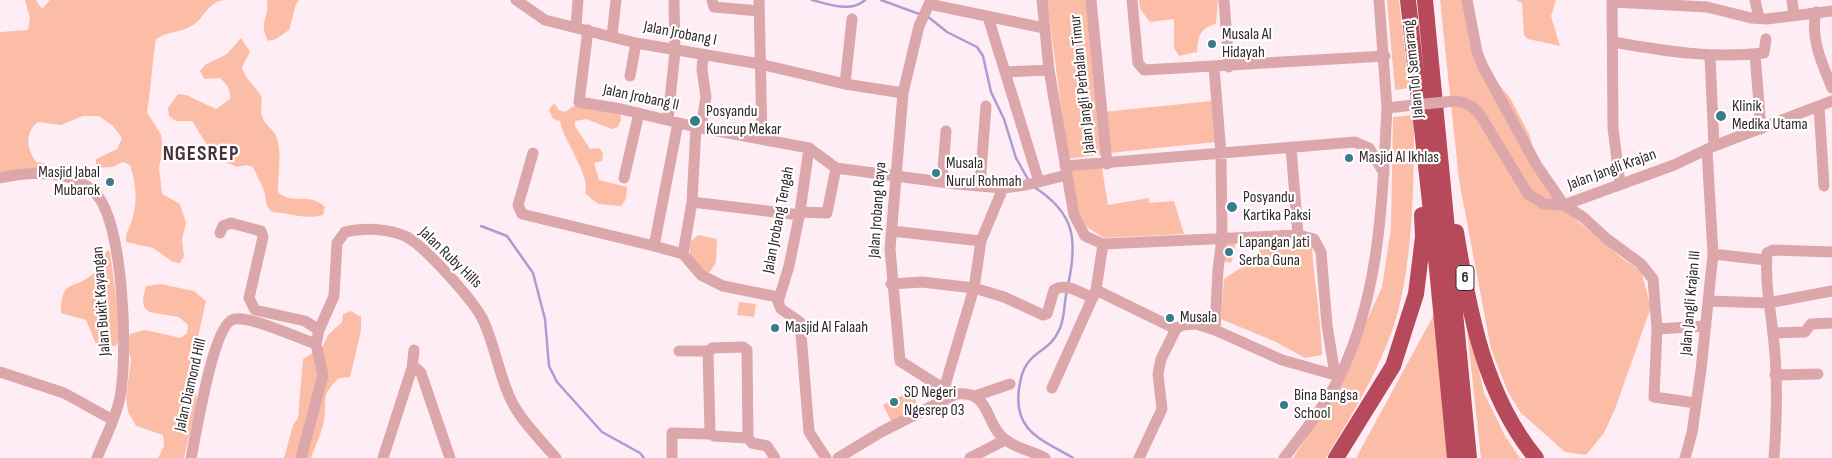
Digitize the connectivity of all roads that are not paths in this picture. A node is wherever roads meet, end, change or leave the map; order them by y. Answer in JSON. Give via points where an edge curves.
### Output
{"nodes":[{"id":1,"x":516,"y":0,"type":"edge"},
{"id":2,"x":578,"y":0,"type":"edge"},
{"id":3,"x":616,"y":0,"type":"edge"},
{"id":4,"x":674,"y":0,"type":"edge"},
{"id":5,"x":712,"y":0,"type":"edge"},
{"id":6,"x":1042,"y":0,"type":"edge"},
{"id":7,"x":1091,"y":0,"type":"edge"},
{"id":8,"x":1132,"y":0,"type":"edge"},
{"id":9,"x":1224,"y":0,"type":"edge"},
{"id":10,"x":1379,"y":0,"type":"edge"},
{"id":11,"x":1408,"y":0,"type":"edge"},
{"id":12,"x":1425,"y":0,"type":"edge"},
{"id":13,"x":1467,"y":0,"type":"edge"},
{"id":14,"x":1755,"y":0,"type":"edge"},
{"id":15,"x":1792,"y":0,"type":"edge"},
{"id":16,"x":1612,"y":1,"type":"edge"},
{"id":17,"x":759,"y":6,"type":"edge"},
{"id":18,"x":927,"y":9,"type":"edge"},
{"id":19,"x":1816,"y":12,"type":"junction"},
{"id":20,"x":1832,"y":12,"type":"edge"},
{"id":21,"x":1794,"y":15,"type":"junction"},
{"id":22,"x":988,"y":17,"type":"junction"},
{"id":23,"x":1759,"y":18,"type":"junction"},
{"id":24,"x":852,"y":19,"type":"dead end"},
{"id":25,"x":576,"y":27,"type":"junction"},
{"id":26,"x":1044,"y":28,"type":"junction"},
{"id":27,"x":588,"y":30,"type":"junction"},
{"id":28,"x":612,"y":36,"type":"junction"},
{"id":29,"x":1766,"y":39,"type":"dead end"},
{"id":30,"x":1613,"y":42,"type":"junction"},
{"id":31,"x":636,"y":43,"type":"junction"},
{"id":32,"x":675,"y":50,"type":"junction"},
{"id":33,"x":1755,"y":54,"type":"junction"},
{"id":34,"x":703,"y":56,"type":"junction"},
{"id":35,"x":1384,"y":56,"type":"junction"},
{"id":36,"x":1710,"y":56,"type":"junction"},
{"id":37,"x":760,"y":64,"type":"junction"},
{"id":38,"x":1229,"y":67,"type":"junction"},
{"id":39,"x":1214,"y":68,"type":"junction"},
{"id":40,"x":1049,"y":70,"type":"junction"},
{"id":41,"x":1005,"y":72,"type":"junction"},
{"id":42,"x":630,"y":76,"type":"dead end"},
{"id":43,"x":845,"y":84,"type":"junction"},
{"id":44,"x":1433,"y":84,"type":"junction"},
{"id":45,"x":1832,"y":88,"type":"edge"},
{"id":46,"x":903,"y":94,"type":"junction"},
{"id":47,"x":1832,"y":101,"type":"edge"},
{"id":48,"x":986,"y":106,"type":"dead end"},
{"id":49,"x":1819,"y":106,"type":"junction"},
{"id":50,"x":1387,"y":108,"type":"junction"},
{"id":51,"x":639,"y":113,"type":"junction"},
{"id":52,"x":673,"y":122,"type":"junction"},
{"id":53,"x":699,"y":128,"type":"junction"},
{"id":54,"x":1761,"y":130,"type":"junction"},
{"id":55,"x":946,"y":131,"type":"dead end"},
{"id":56,"x":762,"y":138,"type":"junction"},
{"id":57,"x":1421,"y":138,"type":"junction"},
{"id":58,"x":1291,"y":147,"type":"junction"},
{"id":59,"x":809,"y":148,"type":"junction"},
{"id":60,"x":1710,"y":148,"type":"junction"},
{"id":61,"x":533,"y":152,"type":"dead end"},
{"id":62,"x":1221,"y":154,"type":"junction"},
{"id":63,"x":1107,"y":164,"type":"junction"},
{"id":64,"x":836,"y":168,"type":"junction"},
{"id":65,"x":1066,"y":170,"type":"junction"},
{"id":66,"x":1384,"y":173,"type":"junction"},
{"id":67,"x":897,"y":175,"type":"junction"},
{"id":68,"x":0,"y":178,"type":"edge"},
{"id":69,"x":624,"y":178,"type":"dead end"},
{"id":70,"x":942,"y":182,"type":"junction"},
{"id":71,"x":1033,"y":183,"type":"junction"},
{"id":72,"x":1620,"y":184,"type":"junction"},
{"id":73,"x":980,"y":186,"type":"junction"},
{"id":74,"x":1824,"y":186,"type":"dead end"},
{"id":75,"x":1003,"y":188,"type":"junction"},
{"id":76,"x":692,"y":202,"type":"junction"},
{"id":77,"x":1564,"y":205,"type":"junction"},
{"id":78,"x":800,"y":213,"type":"junction"},
{"id":79,"x":892,"y":231,"type":"junction"},
{"id":80,"x":220,"y":233,"type":"dead end"},
{"id":81,"x":1298,"y":235,"type":"junction"},
{"id":82,"x":1222,"y":238,"type":"junction"},
{"id":83,"x":981,"y":242,"type":"junction"},
{"id":84,"x":1103,"y":244,"type":"junction"},
{"id":85,"x":654,"y":246,"type":"junction"},
{"id":86,"x":1832,"y":252,"type":"edge"},
{"id":87,"x":683,"y":254,"type":"junction"},
{"id":88,"x":1713,"y":254,"type":"junction"},
{"id":89,"x":1766,"y":260,"type":"junction"},
{"id":90,"x":891,"y":284,"type":"junction"},
{"id":91,"x":974,"y":288,"type":"junction"},
{"id":92,"x":1832,"y":291,"type":"edge"},
{"id":93,"x":1094,"y":294,"type":"junction"},
{"id":94,"x":778,"y":297,"type":"junction"},
{"id":95,"x":1708,"y":301,"type":"junction"},
{"id":96,"x":1768,"y":303,"type":"junction"},
{"id":97,"x":1832,"y":323,"type":"edge"},
{"id":98,"x":1706,"y":326,"type":"junction"},
{"id":99,"x":1176,"y":329,"type":"junction"},
{"id":100,"x":1657,"y":329,"type":"junction"},
{"id":101,"x":319,"y":330,"type":"junction"},
{"id":102,"x":1215,"y":330,"type":"junction"},
{"id":103,"x":1773,"y":333,"type":"junction"},
{"id":104,"x":316,"y":344,"type":"junction"},
{"id":105,"x":414,"y":350,"type":"dead end"},
{"id":106,"x":709,"y":350,"type":"junction"},
{"id":107,"x":679,"y":351,"type":"dead end"},
{"id":108,"x":412,"y":368,"type":"junction"},
{"id":109,"x":0,"y":372,"type":"edge"},
{"id":110,"x":1818,"y":374,"type":"dead end"},
{"id":111,"x":1776,"y":375,"type":"junction"},
{"id":112,"x":1337,"y":376,"type":"junction"},
{"id":113,"x":1010,"y":384,"type":"dead end"},
{"id":114,"x":1052,"y":388,"type":"dead end"},
{"id":115,"x":944,"y":389,"type":"junction"},
{"id":116,"x":956,"y":394,"type":"junction"},
{"id":117,"x":976,"y":396,"type":"junction"},
{"id":118,"x":1696,"y":403,"type":"junction"},
{"id":119,"x":113,"y":420,"type":"junction"},
{"id":120,"x":710,"y":434,"type":"junction"},
{"id":121,"x":748,"y":438,"type":"junction"},
{"id":122,"x":1005,"y":440,"type":"junction"},
{"id":123,"x":672,"y":456,"type":"dead end"},
{"id":124,"x":97,"y":458,"type":"edge"},
{"id":125,"x":191,"y":458,"type":"edge"},
{"id":126,"x":301,"y":458,"type":"edge"},
{"id":127,"x":383,"y":458,"type":"edge"},
{"id":128,"x":450,"y":458,"type":"edge"},
{"id":129,"x":556,"y":458,"type":"edge"},
{"id":130,"x":775,"y":458,"type":"edge"},
{"id":131,"x":826,"y":458,"type":"edge"},
{"id":132,"x":838,"y":458,"type":"edge"},
{"id":133,"x":970,"y":458,"type":"edge"},
{"id":134,"x":1045,"y":458,"type":"edge"},
{"id":135,"x":1138,"y":458,"type":"edge"},
{"id":136,"x":1284,"y":458,"type":"edge"},
{"id":137,"x":1336,"y":458,"type":"edge"},
{"id":138,"x":1455,"y":458,"type":"edge"},
{"id":139,"x":1468,"y":458,"type":"edge"},
{"id":140,"x":1536,"y":458,"type":"edge"},
{"id":141,"x":1685,"y":458,"type":"edge"},
{"id":142,"x":1774,"y":458,"type":"edge"}],
"edges":[{"from":1,"to":25,"type":"street","name":"Jalan Jrobang I","via":[[539,18]]},
{"from":2,"to":25,"type":"street"},
{"from":3,"to":28,"type":"street"},
{"from":4,"to":32,"type":"street"},
{"from":5,"to":17,"type":"street","via":[[714,7]]},
{"from":6,"to":26,"type":"street"},
{"from":7,"to":63,"type":"street","name":"Jalan Jangli Perbalan Timur"},
{"from":8,"to":39,"type":"street","via":[[1138,63],[1142,70]]},
{"from":9,"to":38,"type":"street"},
{"from":10,"to":35,"type":"street"},
{"from":11,"to":57,"type":"highway","name":"Jalan Tol Semarang","number":"6"},
{"from":12,"to":44,"type":"highway","name":"Jalan Tol Semarang","number":"6"},
{"from":13,"to":77,"type":"street","via":[[1477,52],[1484,67],[1536,164]]},
{"from":14,"to":23,"type":"street"},
{"from":15,"to":21,"type":"street"},
{"from":16,"to":23,"type":"street","via":[[1707,7]]},
{"from":16,"to":30,"type":"street"},
{"from":17,"to":37,"type":"street"},
{"from":18,"to":22,"type":"street"},
{"from":18,"to":46,"type":"street","name":"Jalan Jrobang Raya"},
{"from":19,"to":20,"type":"street"},
{"from":19,"to":21,"type":"street"},
{"from":19,"to":45,"type":"street","via":[[1815,45]]},
{"from":21,"to":23,"type":"street"},
{"from":22,"to":26,"type":"street"},
{"from":22,"to":41,"type":"street"},
{"from":24,"to":43,"type":"street"},
{"from":25,"to":27,"type":"street","name":"Jalan Jrobang I"},
{"from":26,"to":40,"type":"street"},
{"from":27,"to":28,"type":"street","name":"Jalan Jrobang I"},
{"from":27,"to":51,"type":"street","name":"Jalan Jrobang II","via":[[579,102]]},
{"from":28,"to":31,"type":"street","name":"Jalan Jrobang I"},
{"from":29,"to":33,"type":"street","via":[[1766,52]]},
{"from":30,"to":36,"type":"street","via":[[1677,54]]},
{"from":30,"to":72,"type":"street","via":[[1613,128]]},
{"from":31,"to":32,"type":"street","name":"Jalan Jrobang I"},
{"from":31,"to":42,"type":"street"},
{"from":32,"to":34,"type":"street","name":"Jalan Jrobang I"},
{"from":32,"to":52,"type":"street"},
{"from":33,"to":36,"type":"street"},
{"from":33,"to":54,"type":"street"},
{"from":34,"to":37,"type":"street","name":"Jalan Jrobang I"},
{"from":34,"to":53,"type":"street","via":[[706,97]]},
{"from":35,"to":38,"type":"street"},
{"from":35,"to":50,"type":"street"},
{"from":36,"to":60,"type":"street","name":"Jalan Jangli Krajan III"},
{"from":37,"to":43,"type":"street","name":"Jalan Jrobang I"},
{"from":37,"to":56,"type":"street"},
{"from":38,"to":39,"type":"street"},
{"from":39,"to":62,"type":"street"},
{"from":40,"to":41,"type":"street"},
{"from":40,"to":65,"type":"street"},
{"from":41,"to":71,"type":"street","via":[[1023,124]]},
{"from":43,"to":46,"type":"street","name":"Jalan Jrobang I"},
{"from":44,"to":139,"type":"highway","number":"6"},
{"from":44,"to":140,"type":"highway","number":"6","via":[[1459,252],[1483,361],[1521,440]]},
{"from":46,"to":67,"type":"street","name":"Jalan Jrobang Raya"},
{"from":47,"to":49,"type":"street","name":"Jalan Jangli Krajan"},
{"from":48,"to":73,"type":"street"},
{"from":49,"to":54,"type":"street","name":"Jalan Jangli Krajan"},
{"from":49,"to":74,"type":"street"},
{"from":50,"to":66,"type":"street"},
{"from":50,"to":77,"type":"street","name":"Jalan Jangli Krajan","bridge":true,"via":[[1464,101],[1479,112],[1528,194],[1544,204]]},
{"from":51,"to":52,"type":"street","name":"Jalan Jrobang II"},
{"from":51,"to":69,"type":"street"},
{"from":52,"to":53,"type":"street","name":"Jalan Jrobang II"},
{"from":52,"to":85,"type":"street"},
{"from":53,"to":56,"type":"street","name":"Jalan Jrobang II"},
{"from":53,"to":76,"type":"street"},
{"from":54,"to":60,"type":"street","name":"Jalan Jangli Krajan"},
{"from":55,"to":70,"type":"street"},
{"from":56,"to":59,"type":"street","name":"Jalan Jrobang II"},
{"from":57,"to":137,"type":"highway","number":"6","via":[[1423,237],[1416,294],[1393,366]]},
{"from":57,"to":138,"type":"highway","number":"6"},
{"from":58,"to":62,"type":"street","name":"Jalan Jrobang II"},
{"from":58,"to":66,"type":"street","name":"Jalan Jrobang II","via":[[1360,143],[1369,148]]},
{"from":58,"to":81,"type":"street"},
{"from":59,"to":64,"type":"street","name":"Jalan Jrobang II"},
{"from":59,"to":78,"type":"street","name":"Jalan Jrobang Tengah"},
{"from":60,"to":72,"type":"street","name":"Jalan Jangli Krajan"},
{"from":60,"to":88,"type":"street","name":"Jalan Jangli Krajan III"},
{"from":61,"to":85,"type":"street","via":[[518,205],[522,214]]},
{"from":62,"to":63,"type":"street","name":"Jalan Jrobang II"},
{"from":62,"to":82,"type":"street"},
{"from":63,"to":65,"type":"street","name":"Jalan Jrobang II"},
{"from":64,"to":67,"type":"street","name":"Jalan Jrobang II"},
{"from":64,"to":78,"type":"street","via":[[827,213]]},
{"from":65,"to":71,"type":"street","name":"Jalan Jrobang II"},
{"from":65,"to":84,"type":"street","via":[[1079,228]]},
{"from":66,"to":112,"type":"street","via":[[1381,224],[1372,283]]},
{"from":67,"to":70,"type":"street","name":"Jalan Jrobang II"},
{"from":67,"to":79,"type":"street","name":"Jalan Jrobang Raya"},
{"from":68,"to":119,"type":"street","name":"Jalan Bukit Kayangan","via":[[68,176],[85,184],[97,196],[107,215],[117,251],[123,327],[121,395]]},
{"from":70,"to":73,"type":"street","name":"Jalan Jrobang II"},
{"from":71,"to":75,"type":"street","name":"Jalan Jrobang II"},
{"from":72,"to":77,"type":"street","name":"Jalan Jangli Krajan"},
{"from":73,"to":75,"type":"street","name":"Jalan Jrobang II"},
{"from":75,"to":83,"type":"street"},
{"from":76,"to":78,"type":"street"},
{"from":76,"to":87,"type":"street"},
{"from":77,"to":100,"type":"street","via":[[1647,270],[1655,289]]},
{"from":78,"to":94,"type":"street","name":"Jalan Jrobang Tengah","via":[[789,266]]},
{"from":79,"to":83,"type":"street"},
{"from":79,"to":90,"type":"street","name":"Jalan Jrobang Raya"},
{"from":80,"to":101,"type":"street","via":[[224,226],[232,223],[261,231],[263,237],[249,298],[255,310],[305,321]]},
{"from":81,"to":82,"type":"street"},
{"from":81,"to":112,"type":"street","via":[[1314,239],[1321,252],[1330,351]]},
{"from":82,"to":84,"type":"street"},
{"from":82,"to":102,"type":"street"},
{"from":83,"to":91,"type":"street"},
{"from":84,"to":93,"type":"street"},
{"from":85,"to":87,"type":"street"},
{"from":86,"to":89,"type":"street","via":[[1772,250],[1767,251]]},
{"from":87,"to":94,"type":"street","via":[[709,280]]},
{"from":88,"to":89,"type":"street"},
{"from":88,"to":95,"type":"street","name":"Jalan Jangli Krajan III"},
{"from":89,"to":96,"type":"street"},
{"from":90,"to":91,"type":"street","via":[[922,282]]},
{"from":90,"to":115,"type":"street","name":"Jalan Jrobang Raya","via":[[900,360]]},
{"from":91,"to":93,"type":"street","via":[[1004,297],[1043,315],[1050,308],[1054,290],[1067,288]]},
{"from":91,"to":115,"type":"street"},
{"from":92,"to":96,"type":"street"},
{"from":93,"to":99,"type":"street"},
{"from":93,"to":114,"type":"street"},
{"from":94,"to":131,"type":"street","via":[[781,309],[800,322],[809,432]]},
{"from":95,"to":96,"type":"street"},
{"from":95,"to":98,"type":"street","name":"Jalan Jangli Krajan III"},
{"from":96,"to":103,"type":"street"},
{"from":97,"to":103,"type":"street","via":[[1811,324],[1805,332]]},
{"from":98,"to":100,"type":"street"},
{"from":98,"to":118,"type":"street","name":"Jalan Jangli Krajan III"},
{"from":99,"to":102,"type":"street","via":[[1188,324]]},
{"from":99,"to":135,"type":"street","via":[[1158,368],[1162,409]]},
{"from":100,"to":118,"type":"street","via":[[1654,397]]},
{"from":101,"to":104,"type":"street","name":"Jalan Ruby Hills"},
{"from":101,"to":129,"type":"street","name":"Jalan Ruby Hills","via":[[334,296],[340,237],[352,230],[379,230],[407,237],[476,306],[510,399]]},
{"from":102,"to":112,"type":"street","via":[[1282,360]]},
{"from":103,"to":111,"type":"street"},
{"from":104,"to":125,"type":"street","name":"Jalan Diamond Hill","via":[[258,324],[235,319],[228,322],[220,334],[209,372]]},
{"from":104,"to":126,"type":"street","via":[[323,376]]},
{"from":105,"to":108,"type":"street"},
{"from":106,"to":107,"type":"street"},
{"from":106,"to":120,"type":"street"},
{"from":106,"to":121,"type":"street","via":[[746,347]]},
{"from":108,"to":127,"type":"street"},
{"from":108,"to":128,"type":"street","via":[[422,372]]},
{"from":109,"to":119,"type":"street","via":[[64,393]]},
{"from":110,"to":111,"type":"street"},
{"from":111,"to":142,"type":"street"},
{"from":112,"to":136,"type":"street","via":[[1308,428]]},
{"from":113,"to":117,"type":"street"},
{"from":115,"to":116,"type":"street","name":"Jalan Jrobang Raya"},
{"from":116,"to":117,"type":"street","name":"Jalan Jrobang Raya"},
{"from":116,"to":132,"type":"street"},
{"from":117,"to":122,"type":"street"},
{"from":118,"to":141,"type":"street","name":"Jalan Jangli Krajan III"},
{"from":119,"to":124,"type":"street","name":"Jalan Bukit Kayangan"},
{"from":120,"to":121,"type":"street"},
{"from":120,"to":123,"type":"street","via":[[672,433]]},
{"from":121,"to":130,"type":"street","via":[[752,443],[766,446]]},
{"from":122,"to":133,"type":"street"},
{"from":122,"to":134,"type":"street"}]}
